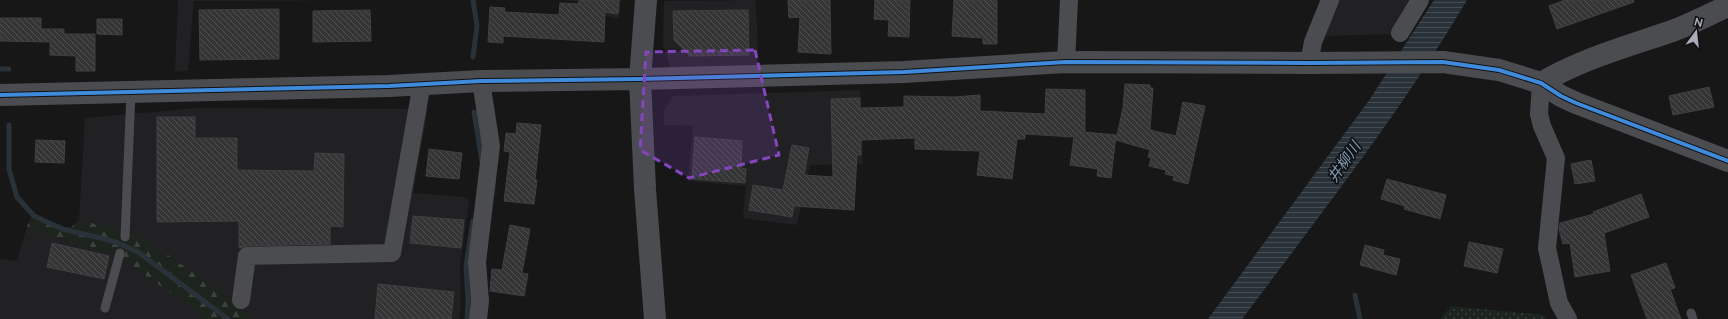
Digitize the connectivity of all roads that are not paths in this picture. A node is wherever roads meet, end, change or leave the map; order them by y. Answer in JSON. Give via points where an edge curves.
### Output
{"nodes":[{"id":1,"x":646,"y":0,"type":"edge"},
{"id":2,"x":1069,"y":0,"type":"edge"},
{"id":3,"x":1330,"y":0,"type":"edge"},
{"id":4,"x":1420,"y":0,"type":"edge"},
{"id":5,"x":1728,"y":6,"type":"edge"},
{"id":6,"x":1400,"y":34,"type":"dead end"},
{"id":7,"x":1066,"y":62,"type":"junction"},
{"id":8,"x":1310,"y":64,"type":"junction"},
{"id":9,"x":640,"y":79,"type":"junction"},
{"id":10,"x":481,"y":81,"type":"junction"},
{"id":11,"x":422,"y":83,"type":"junction"},
{"id":12,"x":1541,"y":83,"type":"junction"},
{"id":13,"x":131,"y":92,"type":"junction"},
{"id":14,"x":0,"y":95,"type":"edge"},
{"id":15,"x":1728,"y":161,"type":"edge"},
{"id":16,"x":125,"y":237,"type":"dead end"},
{"id":17,"x":120,"y":253,"type":"dead end"},
{"id":18,"x":241,"y":300,"type":"dead end"},
{"id":19,"x":105,"y":308,"type":"dead end"},
{"id":20,"x":478,"y":319,"type":"edge"},
{"id":21,"x":655,"y":319,"type":"edge"},
{"id":22,"x":1568,"y":319,"type":"edge"}],
"edges":[{"from":1,"to":9,"type":"street"},
{"from":2,"to":7,"type":"street"},
{"from":3,"to":8,"type":"street","via":[[1313,42]]},
{"from":4,"to":6,"type":"street"},
{"from":5,"to":12,"type":"street","via":[[1676,29],[1583,62]]},
{"from":7,"to":8,"type":"street"},
{"from":7,"to":9,"type":"street","via":[[904,72]]},
{"from":8,"to":12,"type":"street","via":[[1443,62],[1499,70]]},
{"from":9,"to":10,"type":"street"},
{"from":9,"to":21,"type":"street"},
{"from":10,"to":11,"type":"street"},
{"from":10,"to":20,"type":"street","via":[[491,146],[477,262],[480,301]]},
{"from":11,"to":13,"type":"street"},
{"from":11,"to":18,"type":"street","via":[[392,253],[247,256]]},
{"from":12,"to":15,"type":"street","via":[[1576,103]]},
{"from":12,"to":22,"type":"street","via":[[1539,114],[1556,158],[1547,248],[1559,303]]},
{"from":13,"to":14,"type":"street"},
{"from":13,"to":16,"type":"lane"},
{"from":17,"to":19,"type":"lane"}]}
